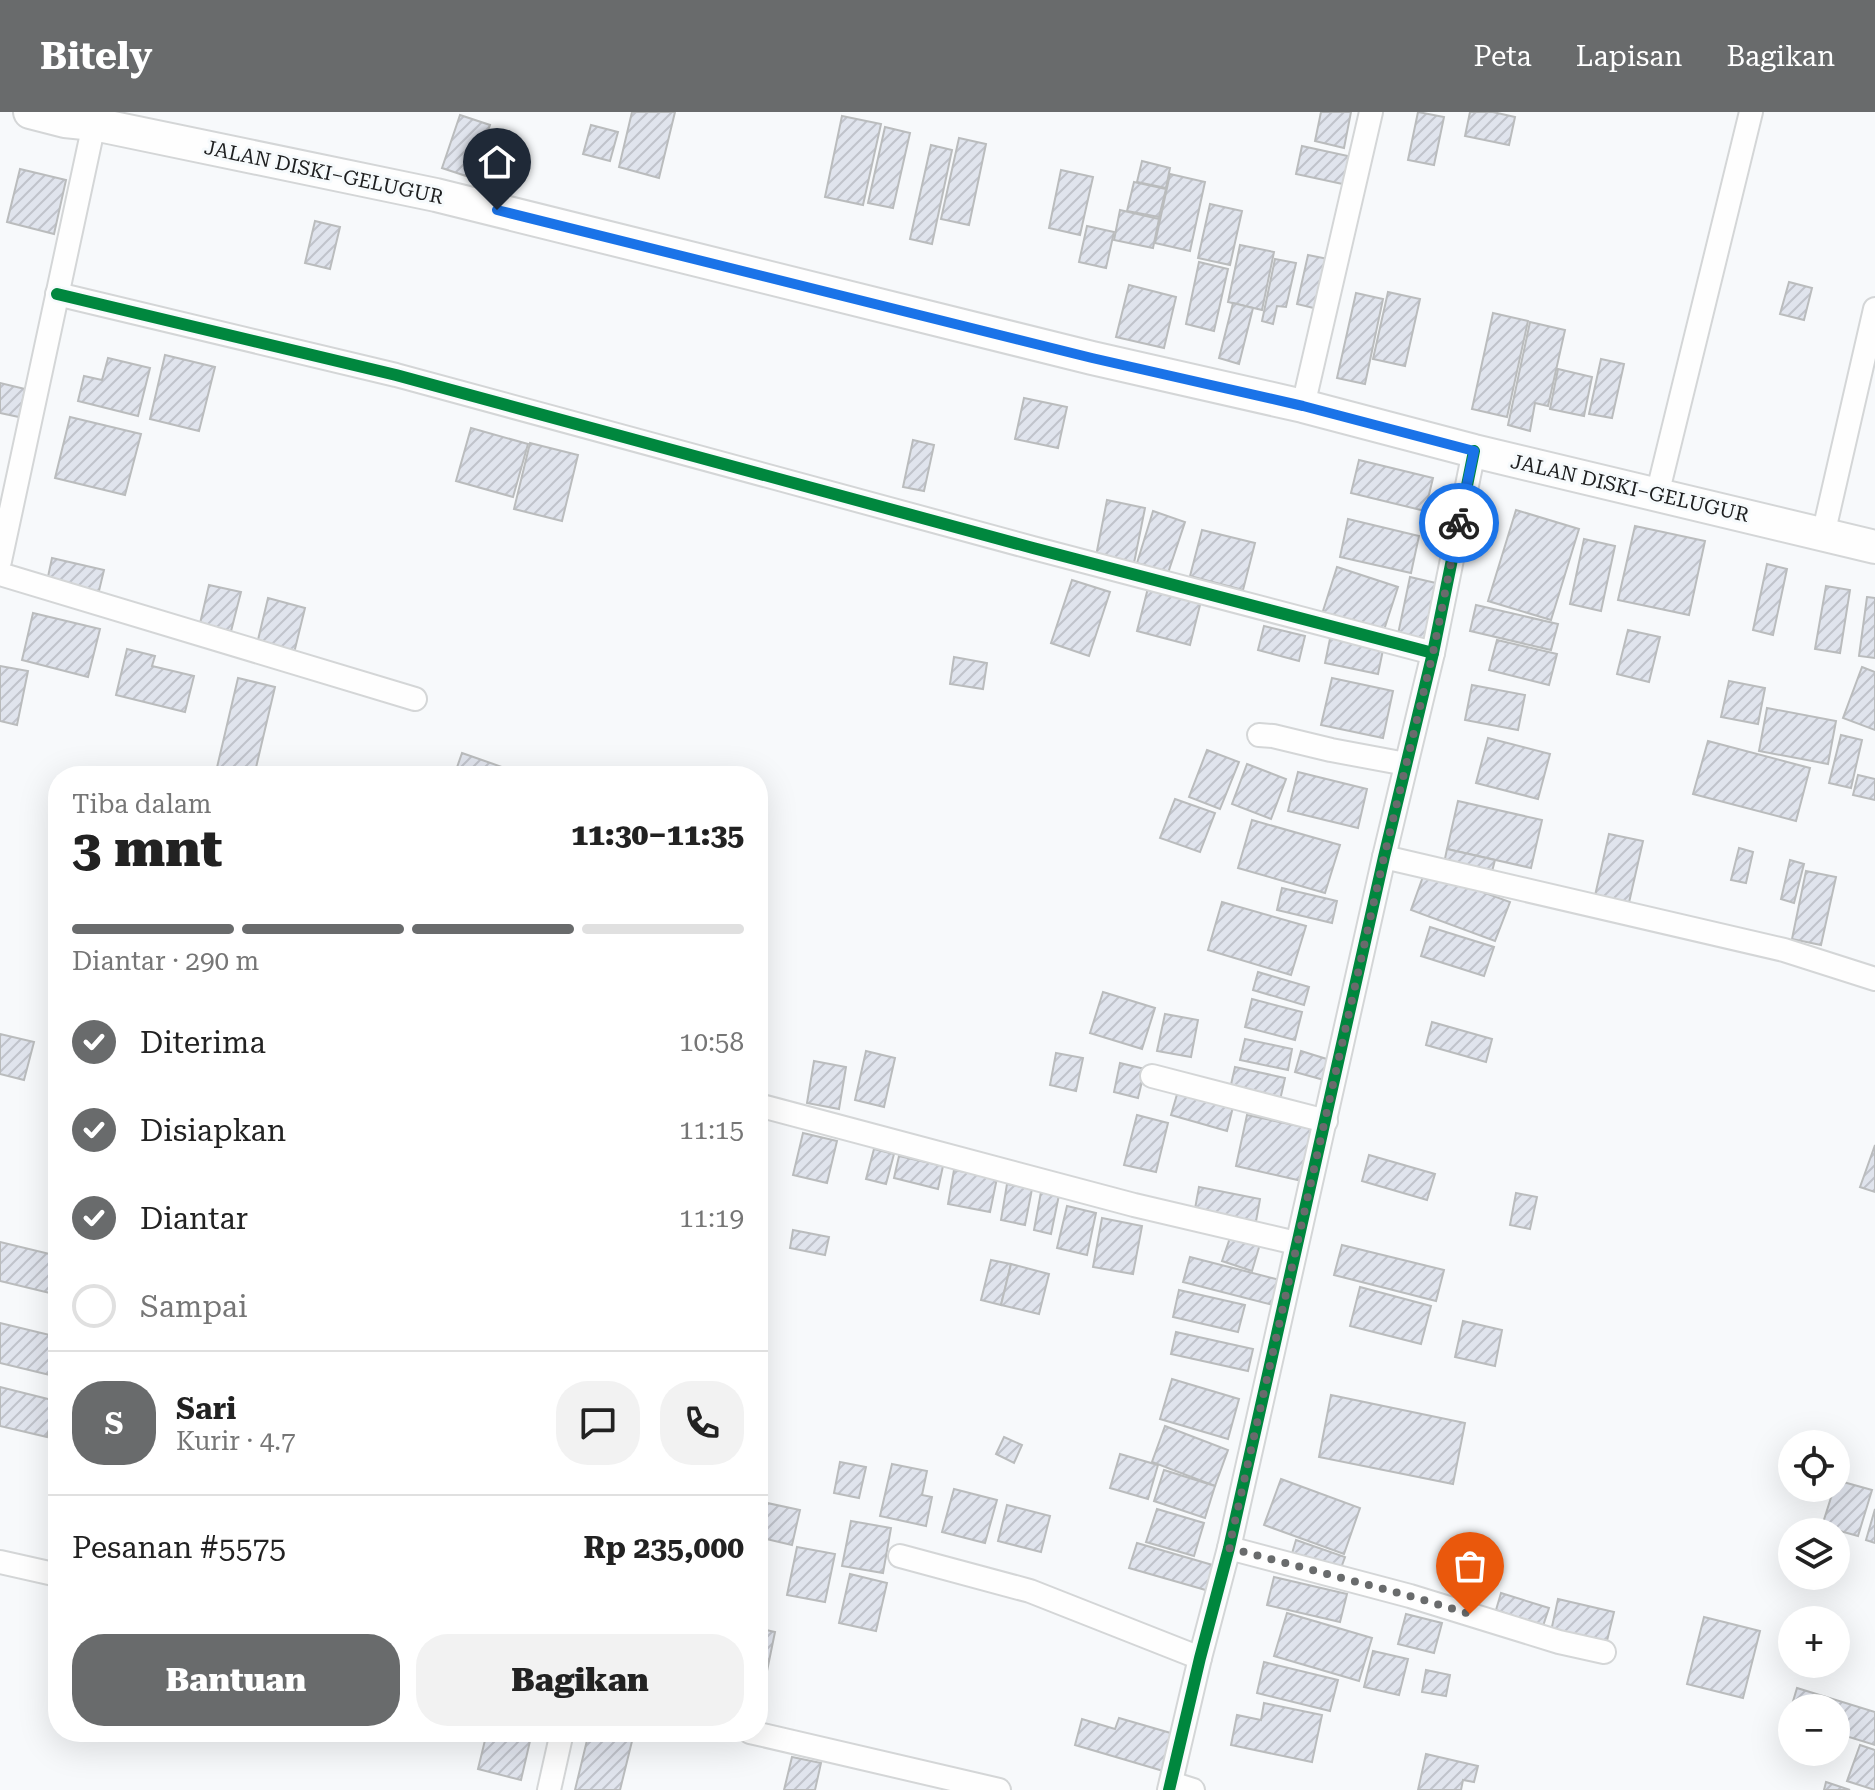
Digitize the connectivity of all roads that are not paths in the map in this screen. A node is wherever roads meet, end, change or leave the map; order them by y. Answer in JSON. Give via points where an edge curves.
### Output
{"nodes":[{"id":1,"x":30,"y":112,"type":"edge"},
{"id":2,"x":1371,"y":112,"type":"edge"},
{"id":3,"x":1751,"y":112,"type":"edge"},
{"id":4,"x":75,"y":119,"type":"edge"},
{"id":5,"x":57,"y":294,"type":"junction"},
{"id":6,"x":1875,"y":309,"type":"edge"},
{"id":7,"x":1303,"y":406,"type":"junction"},
{"id":8,"x":1474,"y":451,"type":"junction"},
{"id":9,"x":1657,"y":495,"type":"junction"},
{"id":10,"x":1823,"y":535,"type":"junction"},
{"id":11,"x":1875,"y":547,"type":"edge"},
{"id":12,"x":0,"y":561,"type":"edge"},
{"id":13,"x":0,"y":574,"type":"edge"},
{"id":14,"x":1433,"y":653,"type":"junction"},
{"id":15,"x":415,"y":699,"type":"dead end"},
{"id":16,"x":1259,"y":735,"type":"dead end"},
{"id":17,"x":1406,"y":764,"type":"junction"},
{"id":18,"x":1384,"y":857,"type":"junction"},
{"id":19,"x":1875,"y":979,"type":"edge"},
{"id":20,"x":1152,"y":1076,"type":"dead end"},
{"id":21,"x":768,"y":1108,"type":"edge"},
{"id":22,"x":1326,"y":1121,"type":"junction"},
{"id":23,"x":1296,"y":1243,"type":"junction"},
{"id":24,"x":1229,"y":1548,"type":"junction"},
{"id":25,"x":900,"y":1556,"type":"dead end"},
{"id":26,"x":0,"y":1562,"type":"edge"},
{"id":27,"x":48,"y":1573,"type":"edge"},
{"id":28,"x":1604,"y":1652,"type":"dead end"},
{"id":29,"x":1200,"y":1658,"type":"junction"},
{"id":30,"x":768,"y":1736,"type":"edge"},
{"id":31,"x":560,"y":1742,"type":"edge"},
{"id":32,"x":1170,"y":1787,"type":"edge"},
{"id":33,"x":549,"y":1790,"type":"edge"},
{"id":34,"x":999,"y":1790,"type":"edge"},
{"id":35,"x":1193,"y":1790,"type":"edge"}],
"edges":[{"from":1,"to":4,"type":"main road","name":"JALAN DISKI–GELUGUR"},
{"from":2,"to":7,"type":"street"},
{"from":3,"to":9,"type":"street"},
{"from":4,"to":5,"type":"street"},
{"from":4,"to":7,"type":"main road","name":"JALAN DISKI–GELUGUR","via":[[436,195]]},
{"from":5,"to":12,"type":"street"},
{"from":5,"to":14,"type":"street","via":[[396,375]]},
{"from":6,"to":10,"type":"street"},
{"from":7,"to":8,"type":"main road","name":"JALAN DISKI–GELUGUR"},
{"from":8,"to":9,"type":"main road","name":"JALAN DISKI–GELUGUR"},
{"from":8,"to":14,"type":"street"},
{"from":9,"to":10,"type":"main road","name":"JALAN DISKI–GELUGUR"},
{"from":10,"to":11,"type":"main road","name":"JALAN DISKI–GELUGUR"},
{"from":13,"to":15,"type":"street"},
{"from":14,"to":17,"type":"street"},
{"from":16,"to":17,"type":"street"},
{"from":17,"to":18,"type":"street"},
{"from":18,"to":19,"type":"street","via":[[1784,950]]},
{"from":18,"to":22,"type":"street"},
{"from":20,"to":22,"type":"street"},
{"from":21,"to":23,"type":"street"},
{"from":22,"to":23,"type":"street"},
{"from":23,"to":24,"type":"street"},
{"from":24,"to":28,"type":"street"},
{"from":24,"to":29,"type":"street"},
{"from":25,"to":29,"type":"street","via":[[1030,1591]]},
{"from":26,"to":27,"type":"street"},
{"from":29,"to":32,"type":"street"},
{"from":30,"to":34,"type":"street"},
{"from":31,"to":33,"type":"street"},
{"from":32,"to":35,"type":"street"}]}
